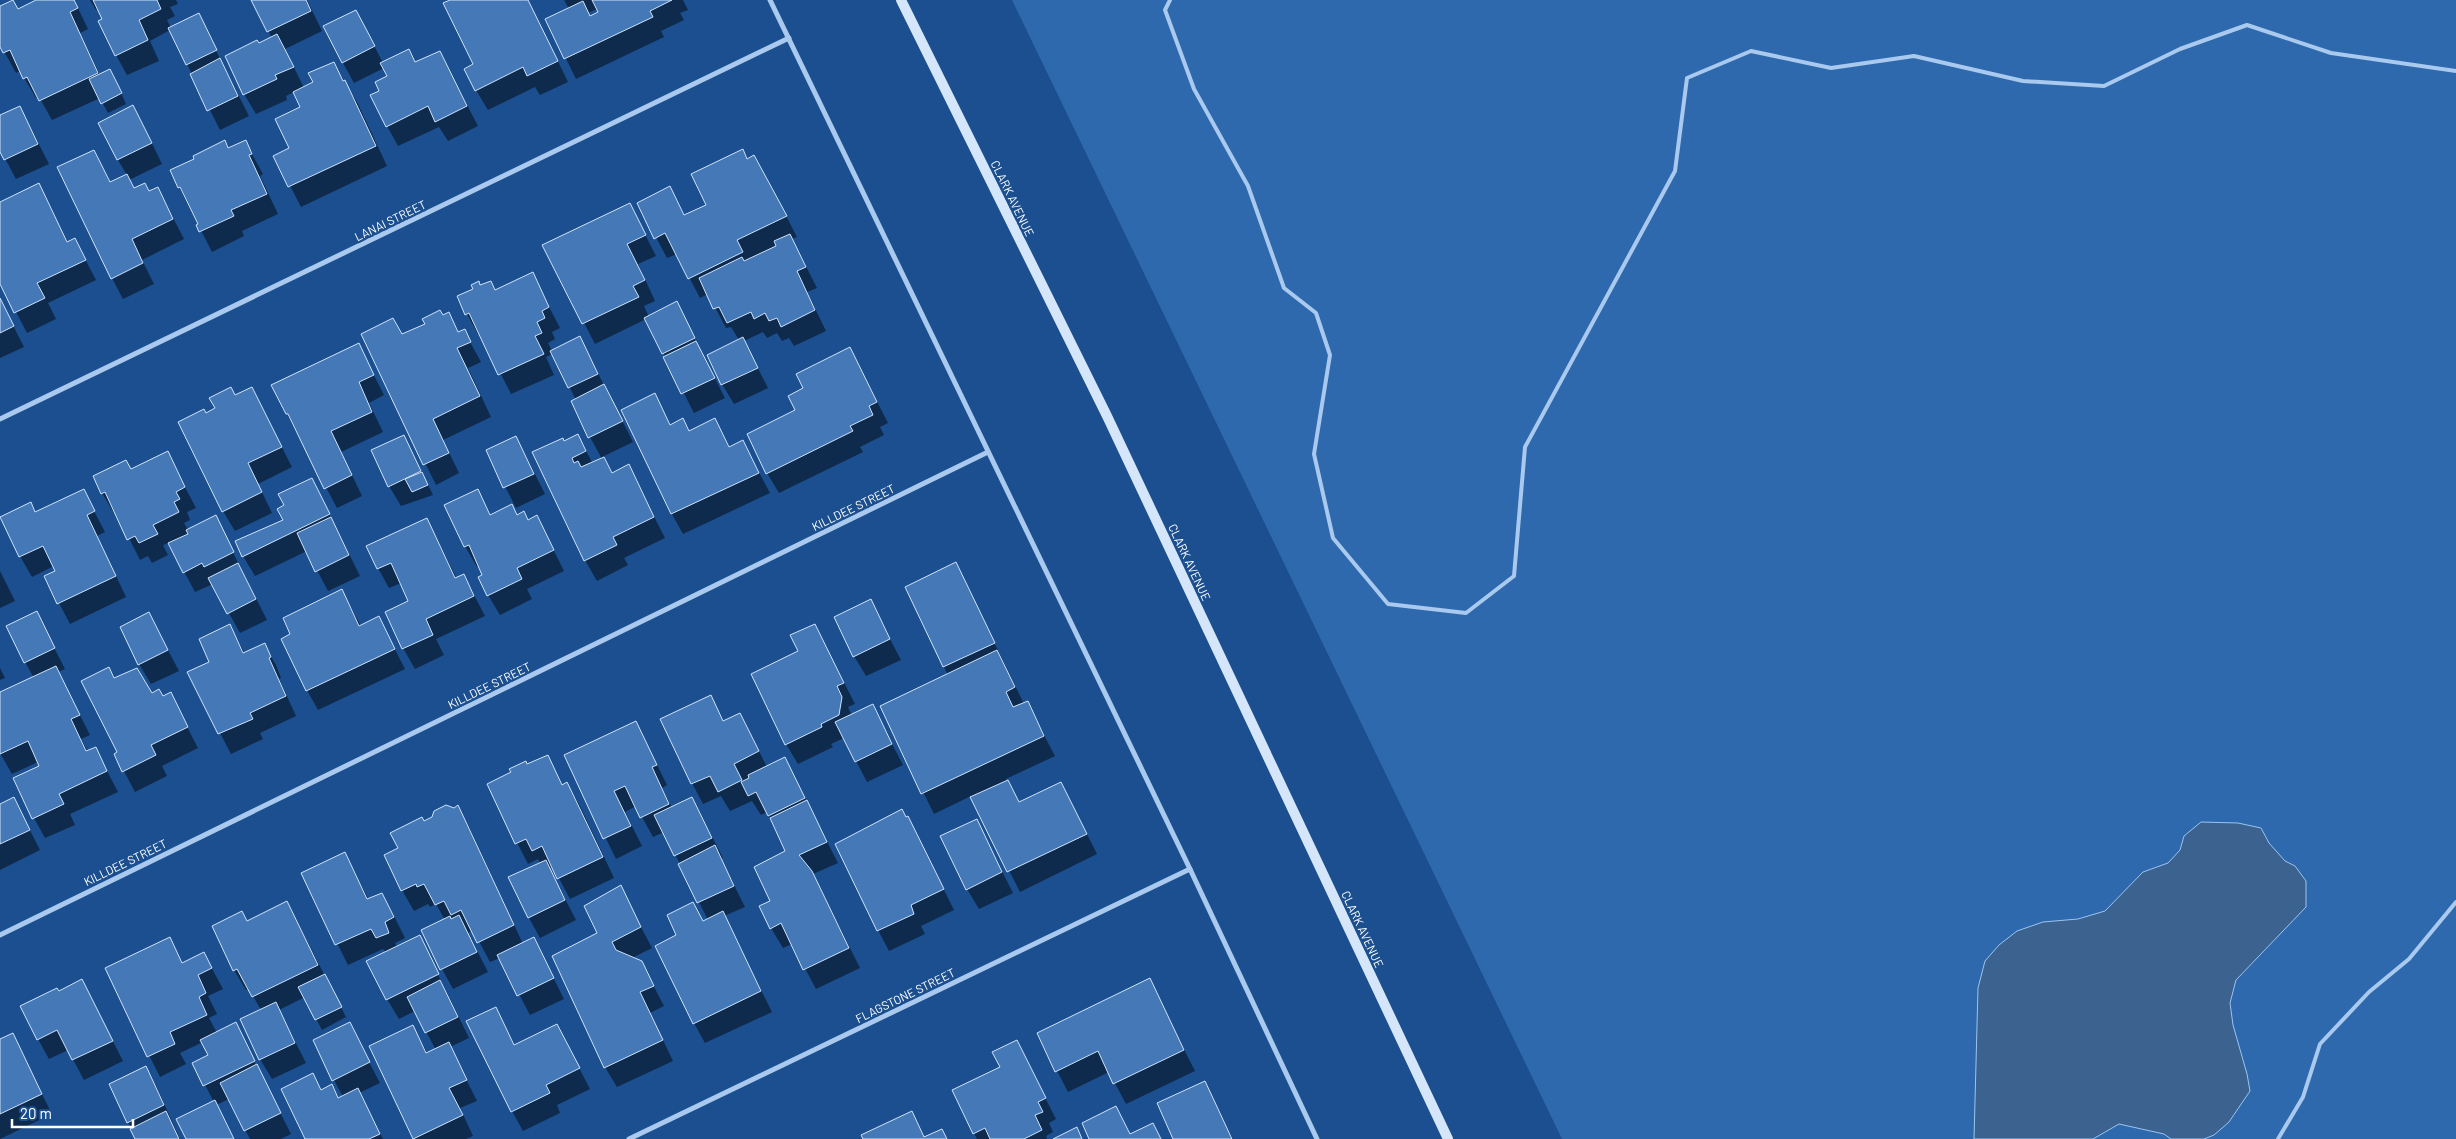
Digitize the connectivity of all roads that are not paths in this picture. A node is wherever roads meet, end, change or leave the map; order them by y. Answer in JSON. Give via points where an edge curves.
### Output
{"nodes":[{"id":1,"x":770,"y":0,"type":"edge"},
{"id":2,"x":901,"y":0,"type":"edge"},
{"id":3,"x":1170,"y":0,"type":"edge"},
{"id":4,"x":789,"y":38,"type":"junction"},
{"id":5,"x":2456,"y":71,"type":"edge"},
{"id":6,"x":0,"y":419,"type":"edge"},
{"id":7,"x":988,"y":452,"type":"junction"},
{"id":8,"x":1190,"y":869,"type":"junction"},
{"id":9,"x":2456,"y":902,"type":"edge"},
{"id":10,"x":0,"y":935,"type":"edge"},
{"id":11,"x":629,"y":1139,"type":"edge"},
{"id":12,"x":1316,"y":1139,"type":"edge"},
{"id":13,"x":1448,"y":1139,"type":"edge"},
{"id":14,"x":2278,"y":1139,"type":"edge"}],
"edges":[{"from":1,"to":4,"type":"street"},
{"from":2,"to":13,"type":"main road","name":"CLARK AVENUE","via":[[1107,416]]},
{"from":3,"to":5,"type":"lane","via":[[1165,10],[1194,90],[1248,186],[1284,288],[1316,313],[1330,356],[1314,454],[1333,538],[1388,604],[1466,613],[1514,576],[1525,447],[1675,171],[1687,78],[1751,51],[1831,68],[1914,56],[2023,81],[2104,86],[2180,50],[2247,25],[2331,53]]},
{"from":4,"to":6,"type":"street","name":"LANAI STREET"},
{"from":4,"to":7,"type":"street"},
{"from":7,"to":8,"type":"street"},
{"from":7,"to":10,"type":"street","name":"KILLDEE STREET"},
{"from":8,"to":11,"type":"street","name":"FLAGSTONE STREET"},
{"from":8,"to":12,"type":"street"},
{"from":9,"to":14,"type":"lane","via":[[2409,959],[2369,992],[2320,1044],[2303,1097]]}]}
